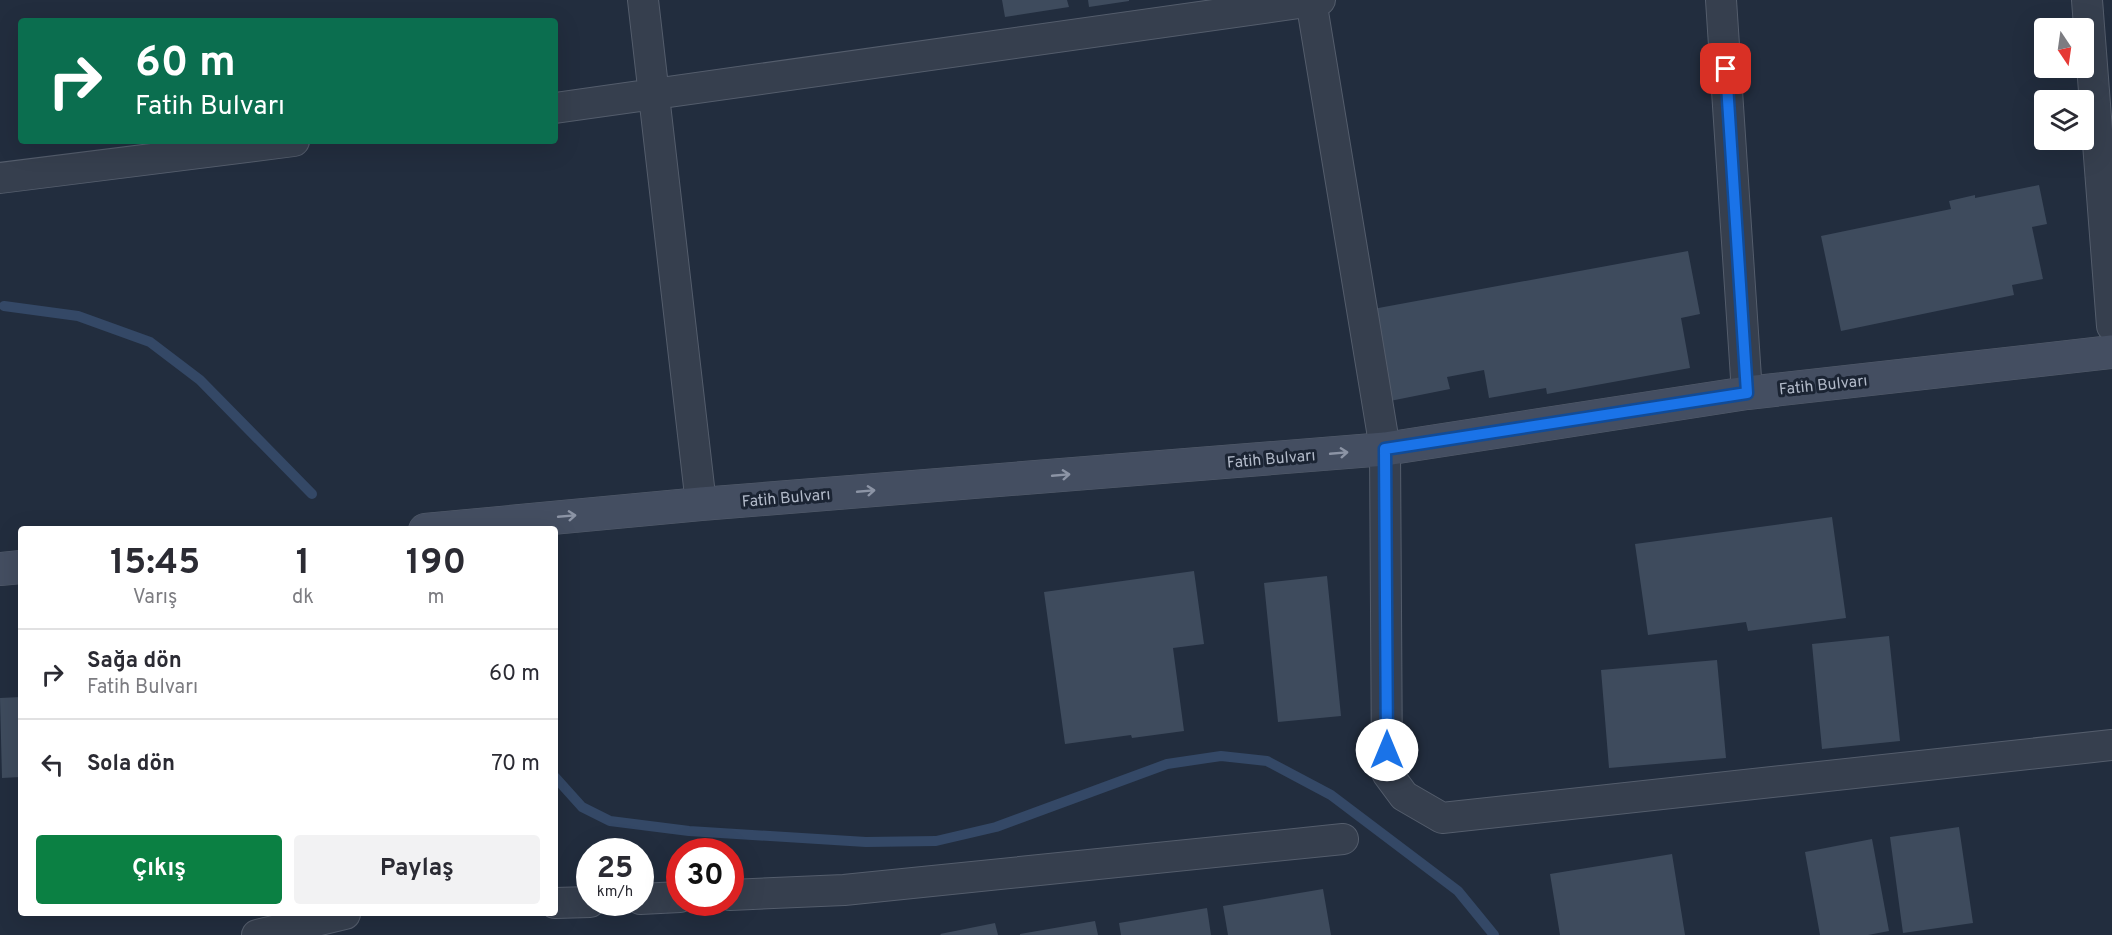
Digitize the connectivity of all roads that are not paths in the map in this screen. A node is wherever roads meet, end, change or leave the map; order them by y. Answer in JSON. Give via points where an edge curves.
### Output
{"nodes":[{"id":1,"x":643,"y":0,"type":"edge"},
{"id":2,"x":1314,"y":0,"type":"edge"},
{"id":3,"x":1721,"y":0,"type":"edge"},
{"id":4,"x":2087,"y":0,"type":"edge"},
{"id":5,"x":653,"y":95,"type":"junction"},
{"id":6,"x":558,"y":108,"type":"edge"},
{"id":7,"x":270,"y":144,"type":"edge"},
{"id":8,"x":0,"y":178,"type":"edge"},
{"id":9,"x":2112,"y":326,"type":"edge"},
{"id":10,"x":2112,"y":352,"type":"edge"},
{"id":11,"x":1747,"y":393,"type":"junction"},
{"id":12,"x":1385,"y":449,"type":"junction"},
{"id":13,"x":702,"y":504,"type":"junction"},
{"id":14,"x":468,"y":526,"type":"edge"},
{"id":15,"x":18,"y":567,"type":"edge"},
{"id":16,"x":0,"y":568,"type":"edge"},
{"id":17,"x":2112,"y":745,"type":"edge"},
{"id":18,"x":1343,"y":839,"type":"dead end"},
{"id":19,"x":744,"y":894,"type":"edge"},
{"id":20,"x":576,"y":902,"type":"edge"},
{"id":21,"x":558,"y":903,"type":"edge"},
{"id":22,"x":337,"y":916,"type":"edge"},
{"id":23,"x":257,"y":935,"type":"edge"}],
"edges":[{"from":1,"to":5,"type":"street"},
{"from":2,"to":5,"type":"street"},
{"from":2,"to":12,"type":"street"},
{"from":3,"to":11,"type":"street"},
{"from":4,"to":9,"type":"street"},
{"from":5,"to":6,"type":"street"},
{"from":5,"to":13,"type":"street"},
{"from":7,"to":8,"type":"street"},
{"from":10,"to":11,"type":"main road","name":"Fatih Bulvarı"},
{"from":11,"to":12,"type":"main road","name":"Fatih Bulvarı"},
{"from":13,"to":12,"type":"main road","name":"Fatih Bulvarı","one_way":true},
{"from":12,"to":17,"type":"street","via":[[1387,773],[1404,796],[1442,818]]},
{"from":14,"to":13,"type":"main road","name":"Fatih Bulvarı","one_way":true},
{"from":15,"to":16,"type":"main road"},
{"from":18,"to":19,"type":"street","via":[[844,890]]},
{"from":20,"to":21,"type":"street"},
{"from":22,"to":23,"type":"street"}]}
